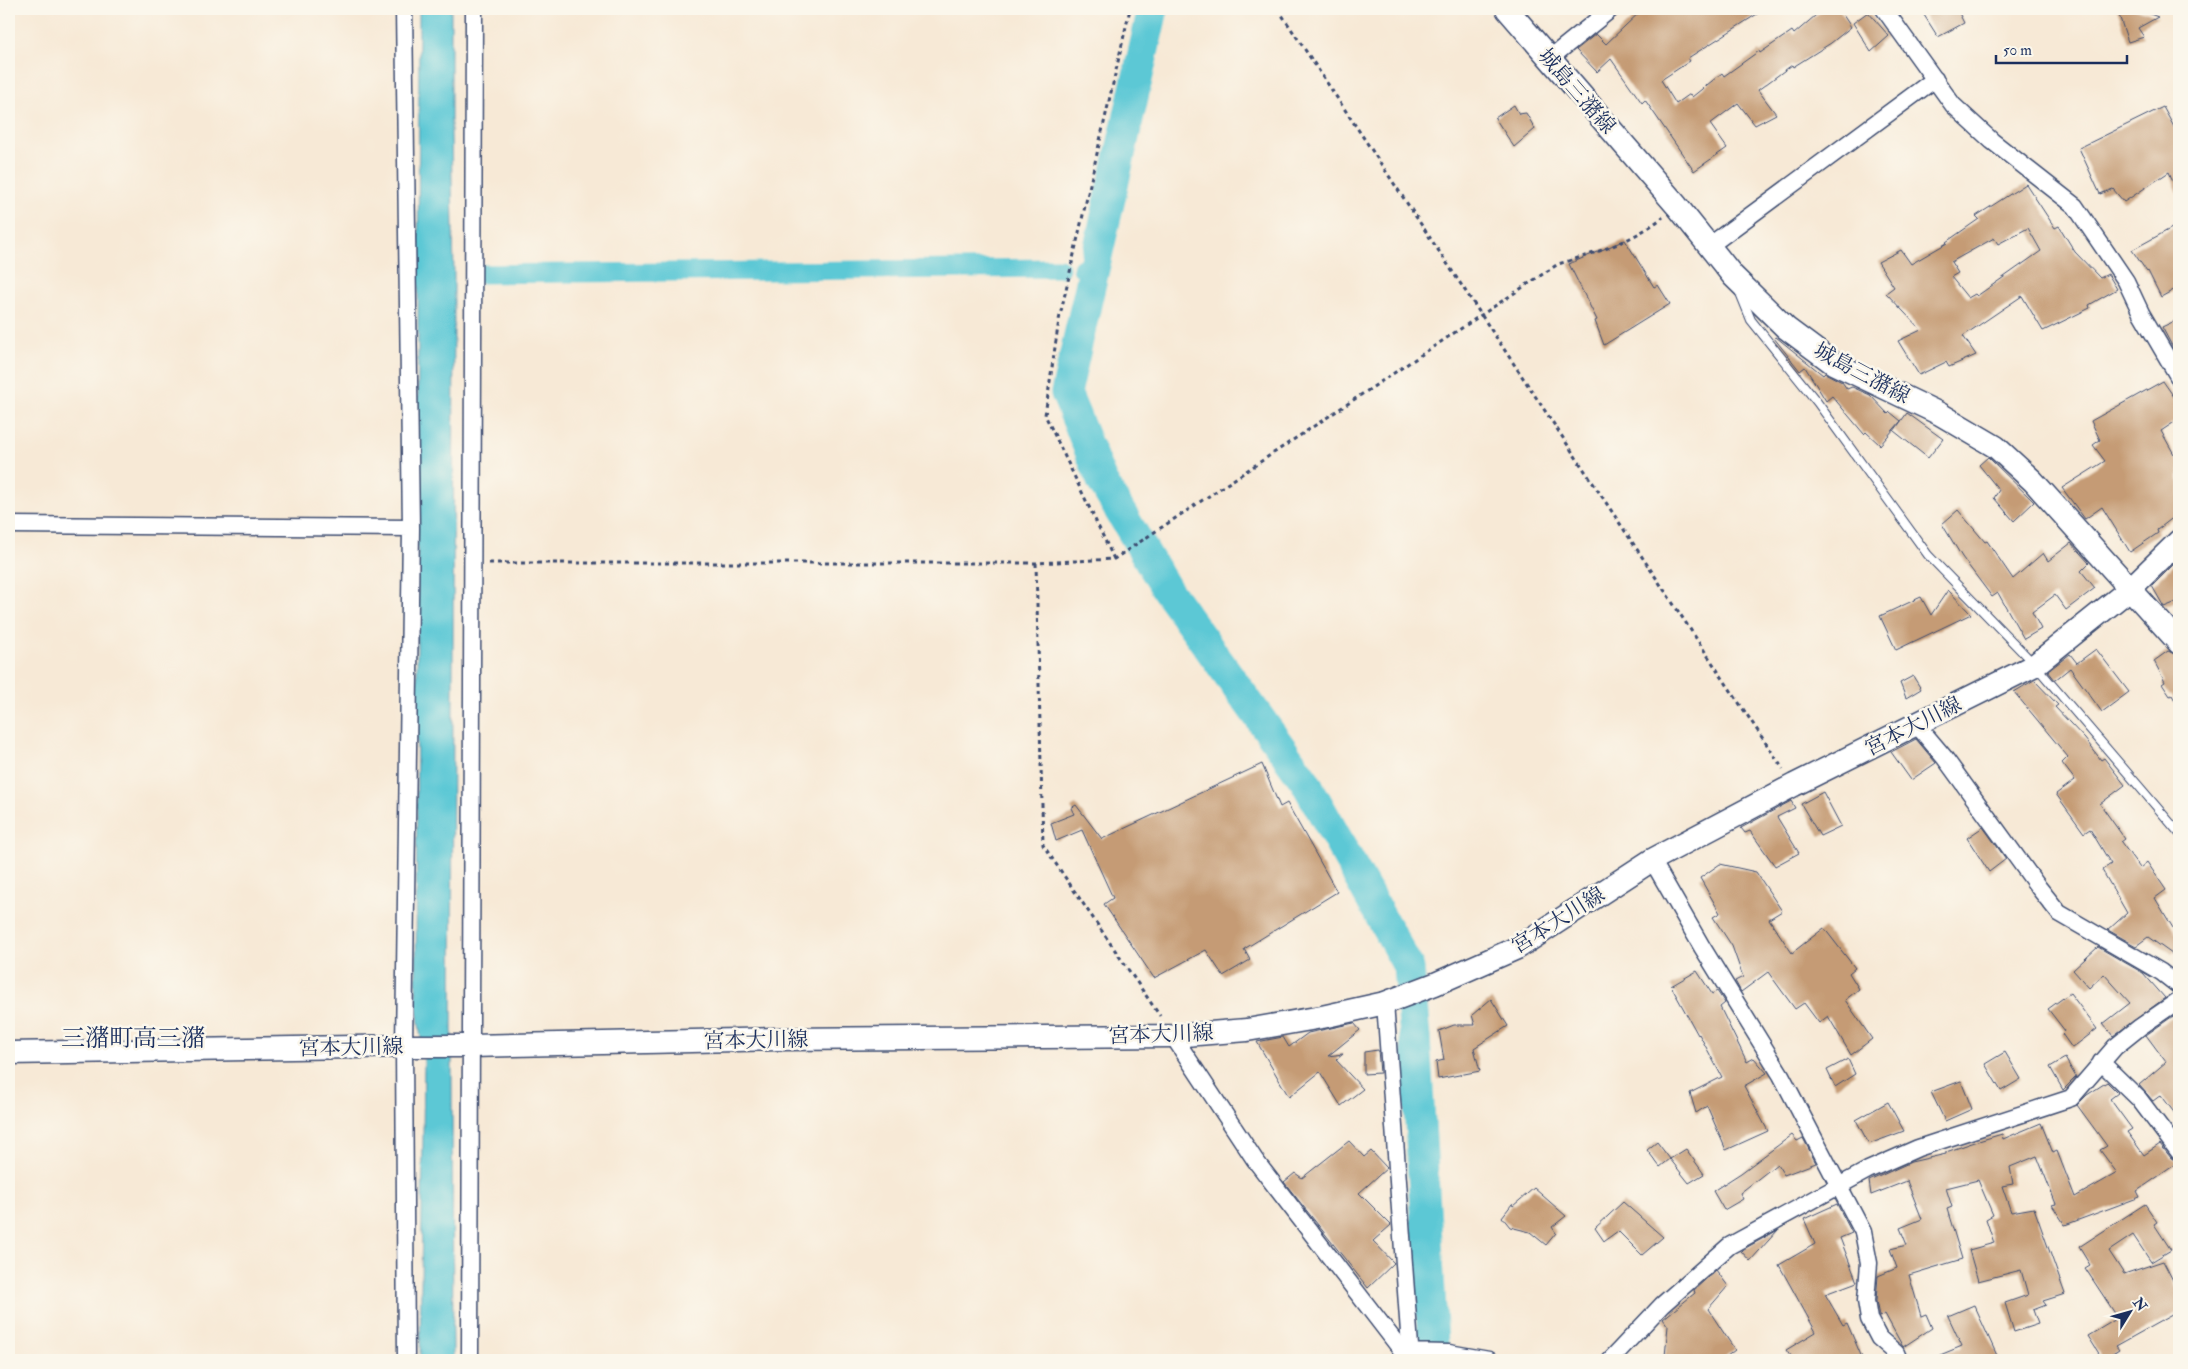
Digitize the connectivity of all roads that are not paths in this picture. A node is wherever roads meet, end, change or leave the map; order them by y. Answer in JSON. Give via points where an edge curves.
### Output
{"nodes":[{"id":1,"x":404,"y":9,"type":"edge"},
{"id":2,"x":474,"y":9,"type":"edge"},
{"id":3,"x":1508,"y":9,"type":"edge"},
{"id":4,"x":1611,"y":9,"type":"edge"},
{"id":5,"x":1884,"y":9,"type":"edge"},
{"id":6,"x":1549,"y":59,"type":"junction"},
{"id":7,"x":1935,"y":79,"type":"junction"},
{"id":8,"x":1709,"y":246,"type":"junction"},
{"id":9,"x":1733,"y":276,"type":"junction"},
{"id":10,"x":2179,"y":378,"type":"edge"},
{"id":11,"x":9,"y":526,"type":"edge"},
{"id":12,"x":411,"y":528,"type":"junction"},
{"id":13,"x":2179,"y":541,"type":"edge"},
{"id":14,"x":2130,"y":588,"type":"junction"},
{"id":15,"x":2179,"y":644,"type":"edge"},
{"id":16,"x":2035,"y":665,"type":"junction"},
{"id":17,"x":1918,"y":725,"type":"junction"},
{"id":18,"x":2179,"y":833,"type":"edge"},
{"id":19,"x":1652,"y":860,"type":"junction"},
{"id":20,"x":2179,"y":986,"type":"edge"},
{"id":21,"x":2179,"y":1000,"type":"edge"},
{"id":22,"x":1391,"y":1001,"type":"junction"},
{"id":23,"x":1174,"y":1036,"type":"junction"},
{"id":24,"x":408,"y":1046,"type":"junction"},
{"id":25,"x":463,"y":1046,"type":"junction"},
{"id":26,"x":9,"y":1053,"type":"edge"},
{"id":27,"x":2101,"y":1062,"type":"junction"},
{"id":28,"x":2179,"y":1152,"type":"edge"},
{"id":29,"x":1840,"y":1187,"type":"junction"},
{"id":30,"x":1411,"y":1356,"type":"edge"},
{"id":31,"x":406,"y":1360,"type":"edge"},
{"id":32,"x":470,"y":1360,"type":"edge"},
{"id":33,"x":1489,"y":1360,"type":"edge"},
{"id":34,"x":1610,"y":1360,"type":"edge"},
{"id":35,"x":1899,"y":1360,"type":"edge"}],
"edges":[{"from":1,"to":12,"type":"street"},
{"from":2,"to":25,"type":"street","via":[[471,563]]},
{"from":3,"to":6,"type":"main road","name":"城島三潴線"},
{"from":4,"to":6,"type":"street"},
{"from":5,"to":7,"type":"street"},
{"from":6,"to":8,"type":"main road","name":"城島三潴線"},
{"from":7,"to":8,"type":"street"},
{"from":7,"to":10,"type":"street","via":[[1953,104],[1992,141],[2075,206],[2126,281]]},
{"from":8,"to":9,"type":"main road","name":"城島三潴線"},
{"from":9,"to":14,"type":"main road","name":"城島三潴線","via":[[1786,328],[1833,362],[1940,414],[1996,447],[2034,481]]},
{"from":9,"to":16,"type":"lane","via":[[1751,320],[1817,402],[1928,555]]},
{"from":11,"to":12,"type":"street"},
{"from":12,"to":24,"type":"street"},
{"from":13,"to":14,"type":"main road","name":"宮本大川線"},
{"from":14,"to":15,"type":"main road","name":"城島三潴線"},
{"from":14,"to":16,"type":"main road","name":"宮本大川線"},
{"from":16,"to":17,"type":"main road","name":"宮本大川線"},
{"from":16,"to":18,"type":"lane"},
{"from":17,"to":19,"type":"main road","name":"宮本大川線","via":[[1794,785]]},
{"from":17,"to":20,"type":"street","via":[[2060,913],[2161,972]]},
{"from":19,"to":22,"type":"main road","name":"宮本大川線","via":[[1517,948]]},
{"from":19,"to":29,"type":"street","via":[[1781,1075]]},
{"from":21,"to":27,"type":"street","via":[[2140,1027]]},
{"from":22,"to":23,"type":"main road","name":"宮本大川線","via":[[1322,1018],[1247,1030]]},
{"from":22,"to":30,"type":"street"},
{"from":23,"to":25,"type":"main road","name":"宮本大川線","via":[[778,1038]]},
{"from":23,"to":30,"type":"street","via":[[1255,1160],[1403,1352]]},
{"from":24,"to":25,"type":"main road","name":"宮本大川線"},
{"from":24,"to":26,"type":"main road","name":"宮本大川線"},
{"from":24,"to":31,"type":"street"},
{"from":25,"to":32,"type":"street"},
{"from":27,"to":28,"type":"street","via":[[2139,1099]]},
{"from":27,"to":29,"type":"street","via":[[2071,1098],[1918,1148],[1868,1170]]},
{"from":29,"to":34,"type":"street","via":[[1729,1246],[1662,1306]]},
{"from":29,"to":35,"type":"street","via":[[1863,1232],[1869,1263],[1866,1301],[1869,1319],[1879,1338]]},
{"from":30,"to":33,"type":"street","via":[[1449,1352]]}]}
